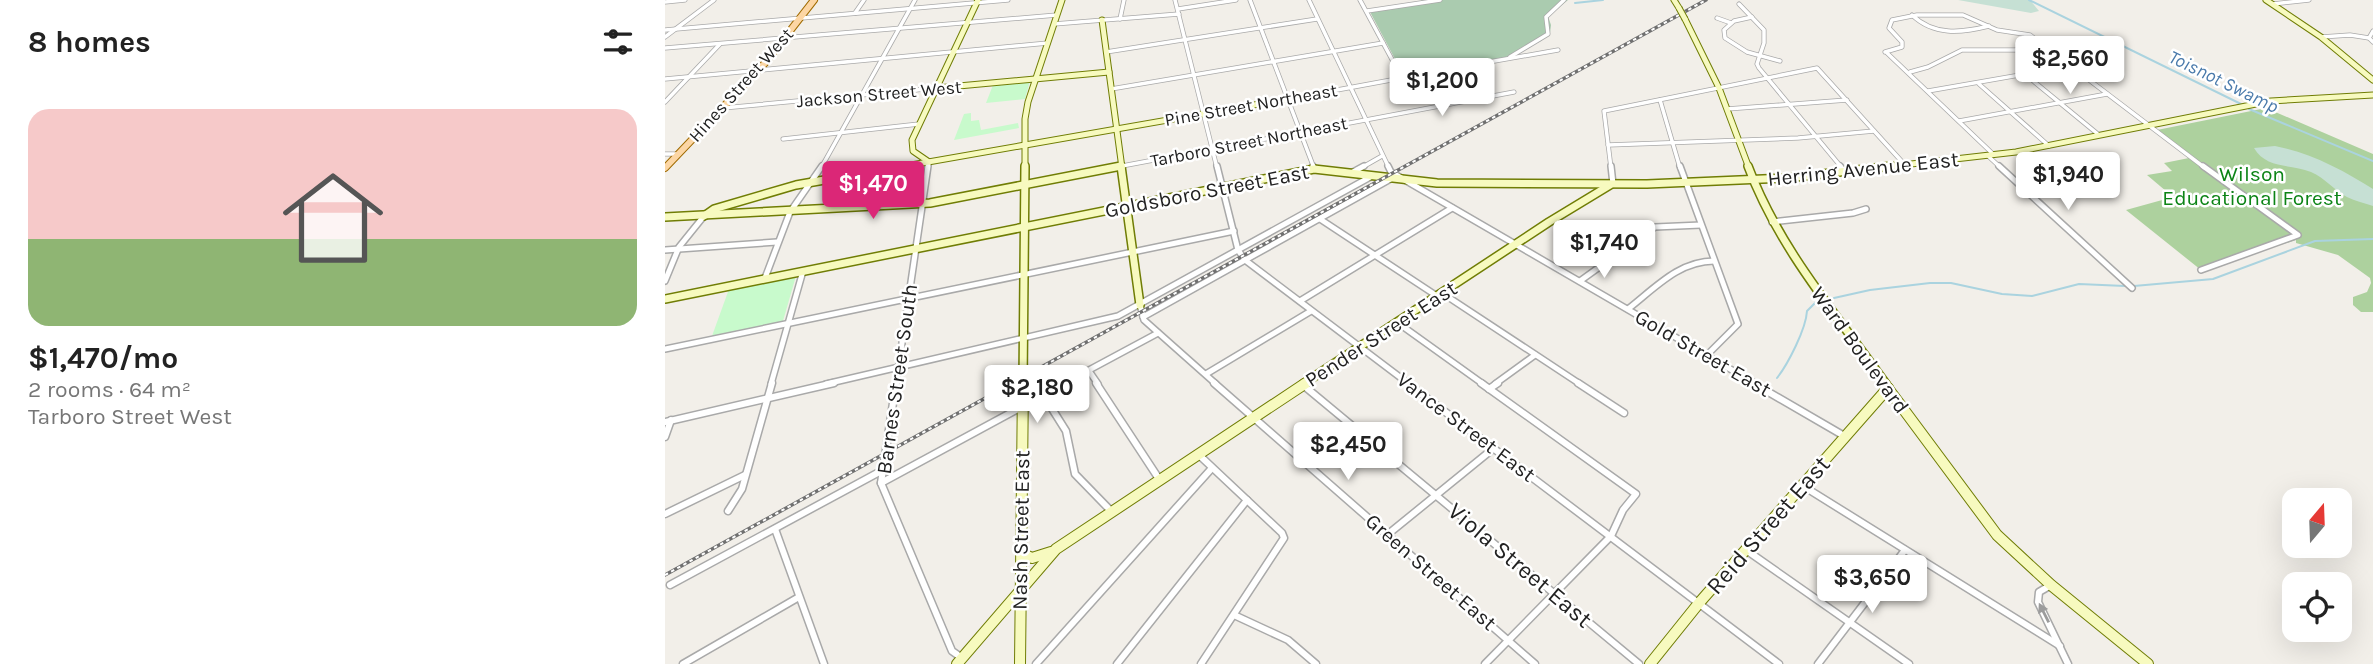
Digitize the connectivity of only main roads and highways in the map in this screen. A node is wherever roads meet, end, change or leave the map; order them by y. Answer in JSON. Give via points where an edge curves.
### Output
{"nodes":[{"id":1,"x":814,"y":0,"type":"edge"},
{"id":2,"x":1062,"y":0,"type":"edge"},
{"id":3,"x":1674,"y":0,"type":"edge"},
{"id":4,"x":2266,"y":0,"type":"edge"},
{"id":5,"x":977,"y":1,"type":"edge"},
{"id":6,"x":1102,"y":20,"type":"road end"},
{"id":7,"x":1109,"y":72,"type":"junction"},
{"id":8,"x":1036,"y":79,"type":"junction"},
{"id":9,"x":2373,"y":80,"type":"edge"},
{"id":10,"x":936,"y":88,"type":"junction"},
{"id":11,"x":2373,"y":95,"type":"edge"},
{"id":12,"x":1288,"y":99,"type":"road end"},
{"id":13,"x":1117,"y":129,"type":"junction"},
{"id":14,"x":1026,"y":145,"type":"junction"},
{"id":15,"x":929,"y":162,"type":"junction"},
{"id":16,"x":1122,"y":166,"type":"junction"},
{"id":17,"x":665,"y":168,"type":"edge"},
{"id":18,"x":1395,"y":178,"type":"joint"},
{"id":19,"x":1753,"y":180,"type":"junction"},
{"id":20,"x":1613,"y":184,"type":"junction"},
{"id":21,"x":1025,"y":185,"type":"junction"},
{"id":22,"x":727,"y":205,"type":"junction"},
{"id":23,"x":1127,"y":205,"type":"junction"},
{"id":24,"x":716,"y":215,"type":"junction"},
{"id":25,"x":704,"y":216,"type":"junction"},
{"id":26,"x":665,"y":217,"type":"edge"},
{"id":27,"x":1024,"y":226,"type":"junction"},
{"id":28,"x":665,"y":299,"type":"edge"},
{"id":29,"x":1141,"y":311,"type":"road end"},
{"id":30,"x":1888,"y":388,"type":"junction"},
{"id":31,"x":1056,"y":549,"type":"junction"},
{"id":32,"x":1021,"y":553,"type":"junction"},
{"id":33,"x":1021,"y":591,"type":"junction"},
{"id":34,"x":960,"y":661,"type":"edge"},
{"id":35,"x":1020,"y":664,"type":"edge"},
{"id":36,"x":1650,"y":664,"type":"edge"},
{"id":37,"x":2148,"y":664,"type":"edge"}],
"edges":[{"from":1,"to":17,"type":"main road","name":"Hines Street West","via":[[759,71]]},
{"from":2,"to":8,"type":"main road","name":"Nash Street East"},
{"from":3,"to":19,"type":"main road","name":"Ward Boulevard","bridge":true,"via":[[1719,88]]},
{"from":4,"to":9,"type":"main road"},
{"from":5,"to":10,"type":"main road"},
{"from":6,"to":7,"type":"main road"},
{"from":7,"to":8,"type":"main road","name":"Jackson Street West"},
{"from":7,"to":13,"type":"main road"},
{"from":8,"to":10,"type":"main road","name":"Jackson Street West"},
{"from":8,"to":14,"type":"main road","name":"Nash Street East","via":[[1026,112]]},
{"from":10,"to":15,"type":"main road","via":[[911,147]]},
{"from":11,"to":19,"type":"main road","name":"Herring Avenue East","via":[[2256,103],[2049,146]]},
{"from":12,"to":13,"type":"main road","name":"Pine Street Northeast"},
{"from":13,"to":14,"type":"main road","name":"Pine Street Northeast"},
{"from":13,"to":16,"type":"main road"},
{"from":14,"to":15,"type":"main road","name":"Pine Street Northeast"},
{"from":14,"to":21,"type":"main road","name":"Nash Street East"},
{"from":15,"to":22,"type":"main road","name":"Pine Street Northeast","via":[[813,182]]},
{"from":16,"to":21,"type":"main road","name":"Tarboro Street Northeast"},
{"from":16,"to":23,"type":"main road"},
{"from":18,"to":20,"type":"main road","name":"Herring Avenue East","via":[[1437,183]]},
{"from":18,"to":23,"type":"main road","name":"Goldsboro Street East","via":[[1314,169]]},
{"from":19,"to":20,"type":"main road","name":"Herring Avenue East"},
{"from":19,"to":30,"type":"main road","name":"Ward Boulevard","via":[[1772,222]]},
{"from":20,"to":31,"type":"main road","name":"Pender Street East"},
{"from":21,"to":24,"type":"main road","name":"Tarboro Street Northeast","via":[[923,203]]},
{"from":21,"to":27,"type":"main road","name":"Nash Street East"},
{"from":22,"to":24,"type":"main road"},
{"from":22,"to":25,"type":"main road","name":"Pine Street Northeast"},
{"from":23,"to":27,"type":"main road","name":"Goldsboro Street East"},
{"from":23,"to":29,"type":"main road"},
{"from":24,"to":25,"type":"main road","name":"Tarboro Street Northeast"},
{"from":25,"to":26,"type":"main road","name":"Tarboro Street Northeast"},
{"from":27,"to":28,"type":"main road","name":"Goldsboro Street East"},
{"from":27,"to":32,"type":"main road","name":"Nash Street East"},
{"from":30,"to":36,"type":"main road","name":"Reid Street East"},
{"from":30,"to":37,"type":"main road","name":"Ward Boulevard","via":[[1997,535]]},
{"from":31,"to":32,"type":"main road","via":[[1036,558]]},
{"from":31,"to":33,"type":"main road","name":"Pender Street East"},
{"from":32,"to":33,"type":"main road","name":"Nash Street East"},
{"from":33,"to":34,"type":"main road","name":"Pender Street East"},
{"from":33,"to":35,"type":"main road","name":"Nash Street East"}]}
